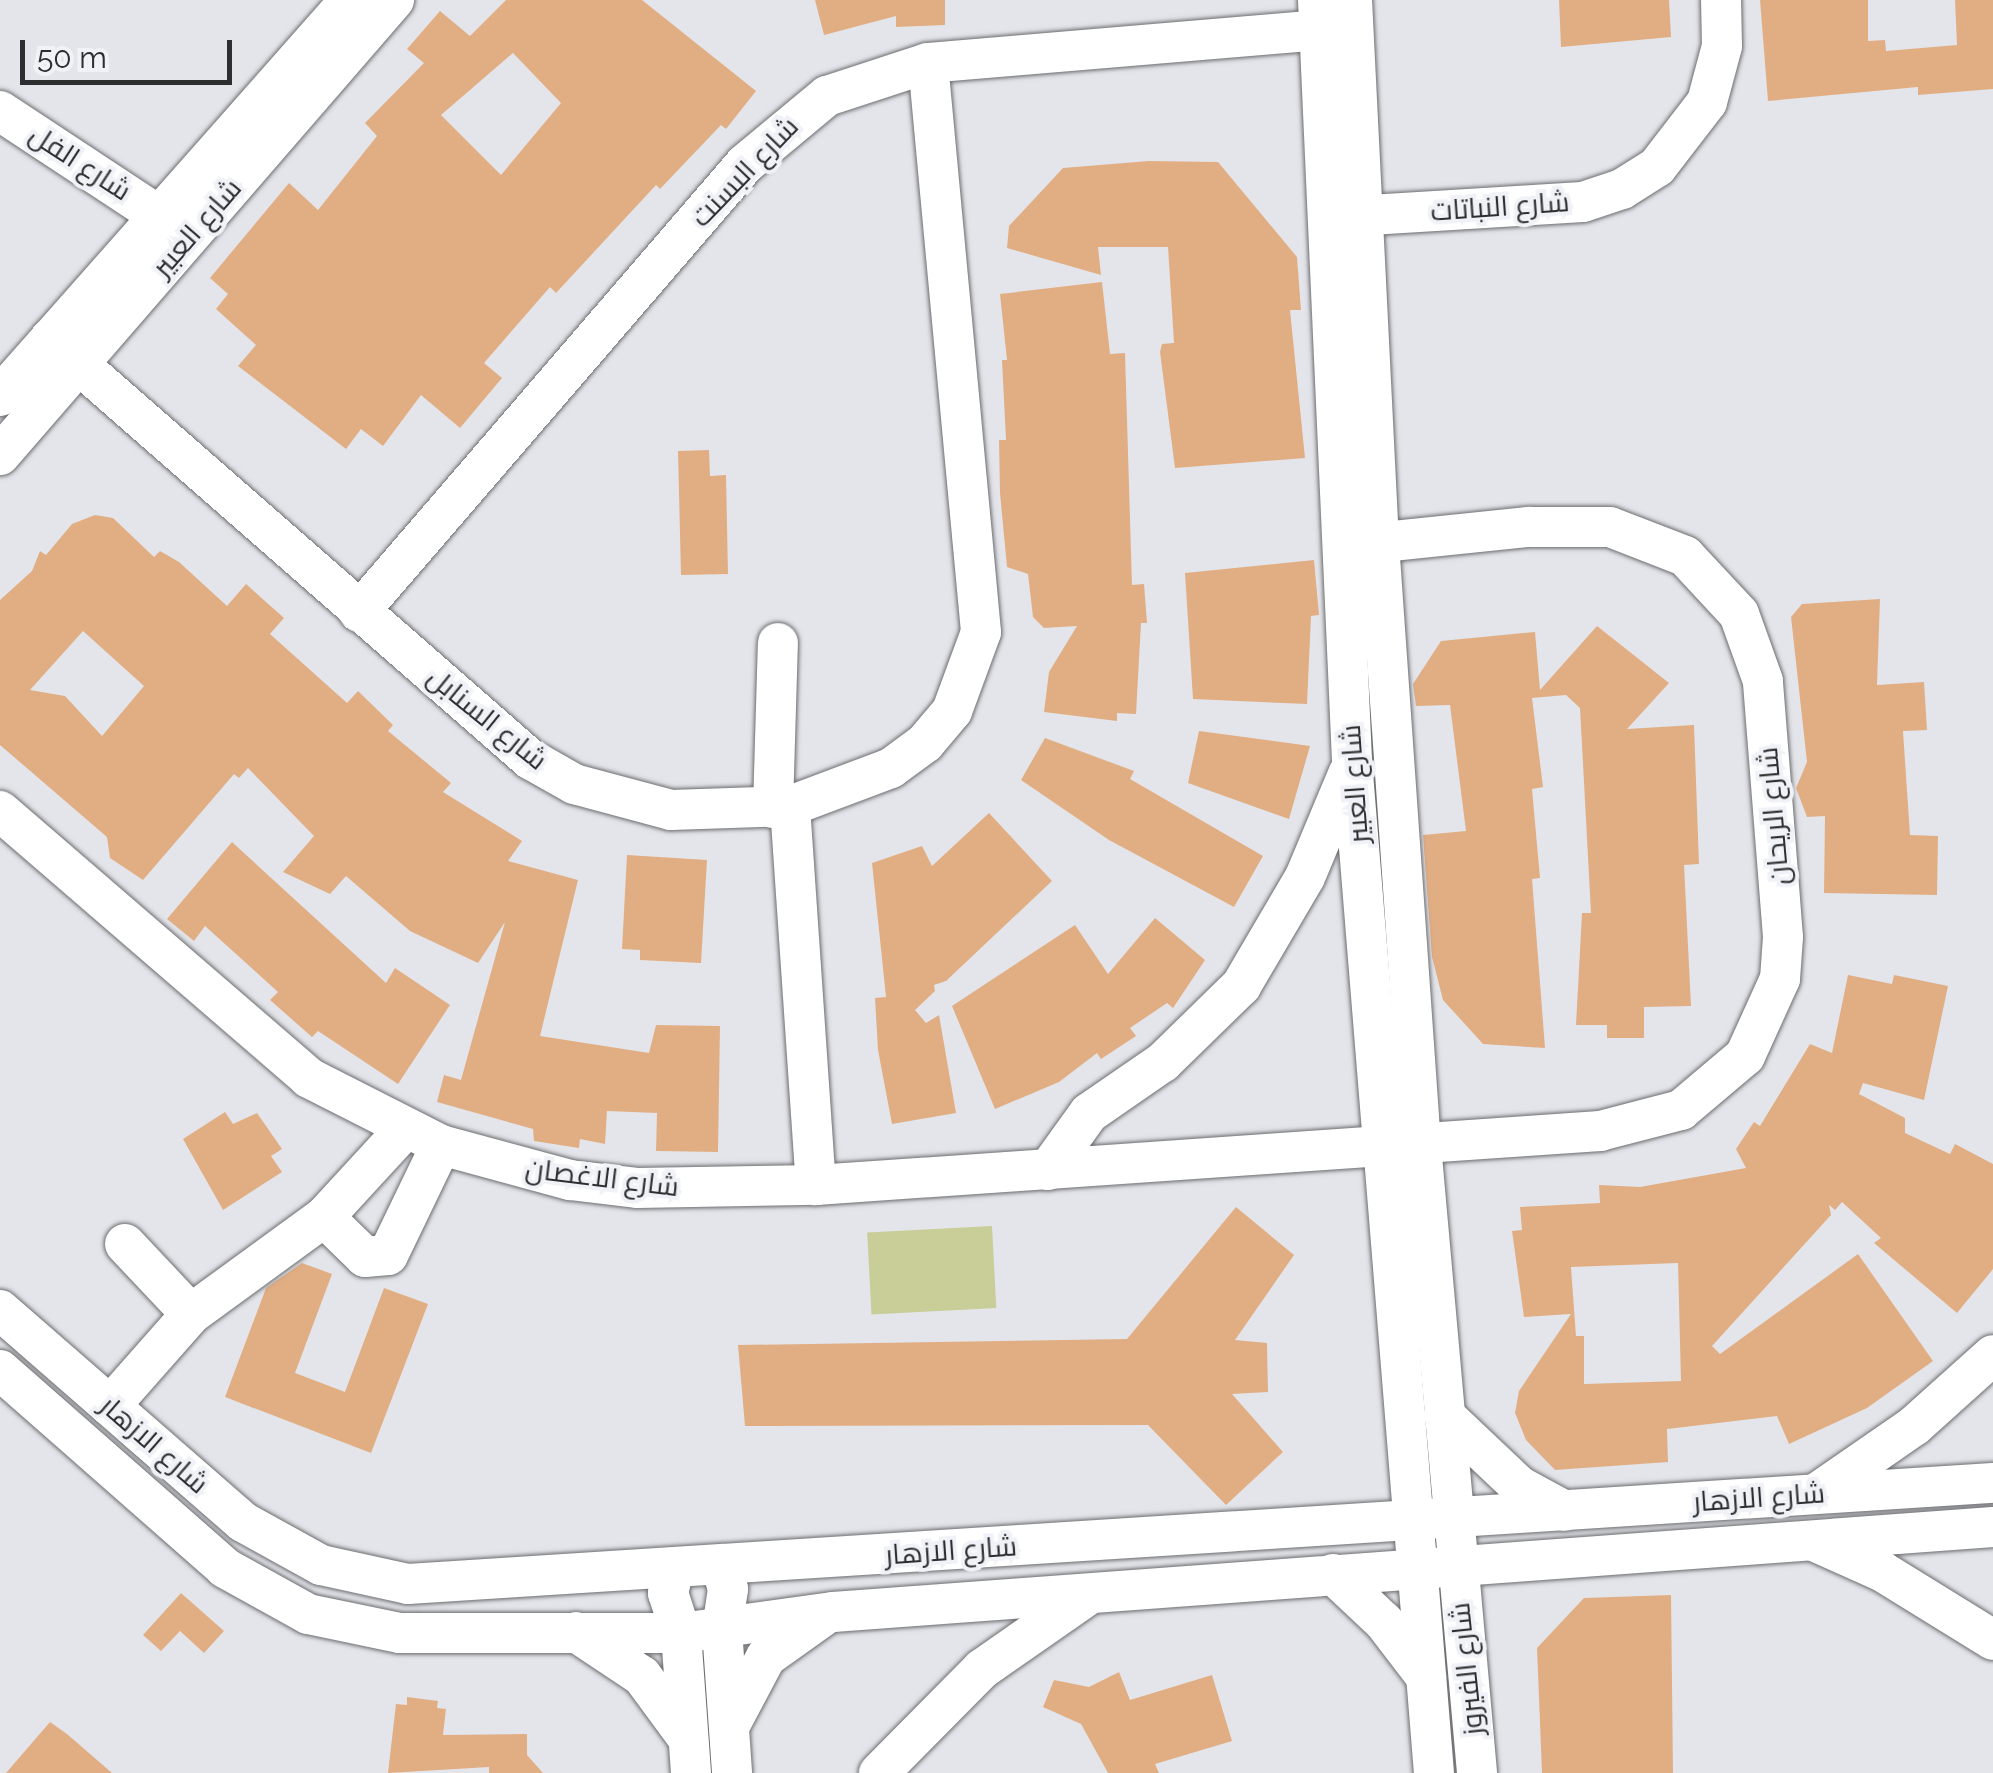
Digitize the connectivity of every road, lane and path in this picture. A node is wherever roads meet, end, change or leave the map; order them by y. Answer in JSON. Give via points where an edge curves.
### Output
{"nodes":[{"id":1,"x":350,"y":0,"type":"edge"},
{"id":2,"x":394,"y":0,"type":"edge"},
{"id":3,"x":1721,"y":0,"type":"edge"},
{"id":4,"x":1336,"y":14,"type":"edge"},
{"id":5,"x":928,"y":63,"type":"junction"},
{"id":6,"x":0,"y":111,"type":"edge"},
{"id":7,"x":159,"y":216,"type":"junction"},
{"id":8,"x":1345,"y":216,"type":"junction"},
{"id":9,"x":65,"y":352,"type":"junction"},
{"id":10,"x":0,"y":396,"type":"edge"},
{"id":11,"x":0,"y":455,"type":"edge"},
{"id":12,"x":1361,"y":544,"type":"junction"},
{"id":13,"x":359,"y":612,"type":"junction"},
{"id":14,"x":778,"y":643,"type":"dead end"},
{"id":15,"x":1352,"y":761,"type":"junction"},
{"id":16,"x":781,"y":807,"type":"junction"},
{"id":17,"x":0,"y":812,"type":"edge"},
{"id":18,"x":422,"y":1137,"type":"junction"},
{"id":19,"x":1402,"y":1146,"type":"junction"},
{"id":20,"x":1048,"y":1170,"type":"junction"},
{"id":21,"x":816,"y":1185,"type":"junction"},
{"id":22,"x":324,"y":1217,"type":"junction"},
{"id":23,"x":124,"y":1244,"type":"dead end"},
{"id":24,"x":0,"y":1310,"type":"edge"},
{"id":25,"x":191,"y":1314,"type":"junction"},
{"id":26,"x":1993,"y":1355,"type":"edge"},
{"id":27,"x":0,"y":1370,"type":"edge"},
{"id":28,"x":110,"y":1406,"type":"junction"},
{"id":29,"x":1444,"y":1415,"type":"junction"},
{"id":30,"x":1993,"y":1482,"type":"edge"},
{"id":31,"x":1816,"y":1494,"type":"junction"},
{"id":32,"x":1564,"y":1511,"type":"junction"},
{"id":33,"x":1433,"y":1520,"type":"junction"},
{"id":34,"x":1993,"y":1528,"type":"edge"},
{"id":35,"x":1812,"y":1540,"type":"junction"},
{"id":36,"x":721,"y":1566,"type":"junction"},
{"id":37,"x":1437,"y":1566,"type":"junction"},
{"id":38,"x":674,"y":1570,"type":"junction"},
{"id":39,"x":1333,"y":1574,"type":"junction"},
{"id":40,"x":1092,"y":1592,"type":"junction"},
{"id":41,"x":833,"y":1612,"type":"junction"},
{"id":42,"x":722,"y":1628,"type":"junction"},
{"id":43,"x":576,"y":1632,"type":"junction"},
{"id":44,"x":681,"y":1633,"type":"junction"},
{"id":45,"x":1993,"y":1640,"type":"edge"},
{"id":46,"x":1426,"y":1677,"type":"junction"},
{"id":47,"x":729,"y":1729,"type":"junction"},
{"id":48,"x":690,"y":1757,"type":"edge"},
{"id":49,"x":732,"y":1773,"type":"edge"},
{"id":50,"x":879,"y":1773,"type":"edge"},
{"id":51,"x":1434,"y":1773,"type":"edge"},
{"id":52,"x":1477,"y":1773,"type":"edge"}],
"edges":[{"from":1,"to":7,"type":"street","name":"شارع العبير"},
{"from":2,"to":9,"type":"street","name":"شارع العبير"},
{"from":3,"to":8,"type":"street","name":"شارع النباتات","via":[[1722,46],[1707,102],[1667,157],[1622,190],[1582,202]]},
{"from":4,"to":5,"type":"street","name":"شارع البسنت"},
{"from":4,"to":8,"type":"street","name":"شارع العبير"},
{"from":5,"to":13,"type":"street","name":"شارع البسنت","via":[[827,96],[783,126]]},
{"from":5,"to":16,"type":"street","name":"شارع السنابل","via":[[981,632],[952,711],[924,743],[891,768]]},
{"from":6,"to":7,"type":"street","name":"شارع الفل"},
{"from":7,"to":9,"type":"street","name":"شارع العبير"},
{"from":8,"to":12,"type":"street","name":"شارع العبير"},
{"from":9,"to":10,"type":"street","name":"شارع العبير"},
{"from":9,"to":11,"type":"street","name":"شارع العبير"},
{"from":9,"to":13,"type":"street","name":"شارع السنابل"},
{"from":12,"to":15,"type":"street","name":"شارع العبير"},
{"from":12,"to":19,"type":"street","name":"شارع العبير"},
{"from":12,"to":19,"type":"street","name":"شارع الريحان","via":[[1528,527],[1610,527],[1649,537],[1715,582],[1739,614],[1763,682],[1784,937],[1780,979],[1745,1056],[1681,1110],[1600,1131]]},
{"from":13,"to":16,"type":"street","name":"شارع السنابل","via":[[530,759],[574,784],[671,810]]},
{"from":14,"to":16,"type":"street"},
{"from":15,"to":19,"type":"street","name":"شارع العبير"},
{"from":15,"to":20,"type":"street","via":[[1305,878],[1241,986],[1163,1062],[1089,1113]]},
{"from":16,"to":21,"type":"street"},
{"from":17,"to":18,"type":"street","name":"شارع الاغصان","via":[[264,1046]]},
{"from":18,"to":21,"type":"street","name":"شارع الاغصان","via":[[504,1166],[637,1188]]},
{"from":18,"to":22,"type":"street"},
{"from":18,"to":22,"type":"street","via":[[388,1254],[365,1257]]},
{"from":19,"to":20,"type":"street","name":"شارع الاغصان"},
{"from":19,"to":29,"type":"street","name":"شارع العبير"},
{"from":19,"to":33,"type":"street","name":"شارع العبير"},
{"from":20,"to":21,"type":"street","name":"شارع الاغصان"},
{"from":22,"to":25,"type":"street"},
{"from":23,"to":25,"type":"street"},
{"from":24,"to":28,"type":"street","name":"شارع الازهار"},
{"from":25,"to":28,"type":"street"},
{"from":26,"to":31,"type":"street","via":[[1914,1426]]},
{"from":27,"to":43,"type":"street","name":"شارع الازهار","via":[[225,1568],[293,1607],[354,1627],[400,1633]]},
{"from":28,"to":38,"type":"street","name":"شارع الازهار","via":[[244,1522],[321,1565],[364,1578],[452,1584]]},
{"from":29,"to":32,"type":"street","via":[[1519,1486]]},
{"from":29,"to":33,"type":"street","name":"شارع العبير"},
{"from":30,"to":31,"type":"street","name":"شارع الازهار"},
{"from":31,"to":32,"type":"street","name":"شارع الازهار"},
{"from":32,"to":33,"type":"street","name":"شارع الازهار"},
{"from":33,"to":36,"type":"street","name":"شارع الازهار"},
{"from":33,"to":37,"type":"street","name":"شارع العبير"},
{"from":34,"to":35,"type":"street","name":"شارع الازهار"},
{"from":35,"to":37,"type":"street","name":"شارع الازهار"},
{"from":35,"to":45,"type":"street","via":[[1883,1572]]},
{"from":36,"to":38,"type":"street","name":"شارع الازهار"},
{"from":36,"to":42,"type":"street","via":[[729,1609]]},
{"from":37,"to":39,"type":"street","name":"شارع الازهار"},
{"from":37,"to":46,"type":"street","name":"شارع الفيروز"},
{"from":37,"to":52,"type":"street","name":"شارع الفيروز"},
{"from":38,"to":44,"type":"street","via":[[669,1604]]},
{"from":39,"to":40,"type":"street","name":"شارع الازهار"},
{"from":39,"to":46,"type":"street","via":[[1384,1622]]},
{"from":40,"to":41,"type":"street","name":"شارع الازهار"},
{"from":40,"to":50,"type":"street","via":[[982,1669]]},
{"from":41,"to":42,"type":"street","name":"شارع الازهار"},
{"from":41,"to":47,"type":"street","via":[[766,1656],[743,1690]]},
{"from":42,"to":44,"type":"street","name":"شارع الازهار"},
{"from":42,"to":47,"type":"street"},
{"from":43,"to":44,"type":"street","name":"شارع الازهار"},
{"from":43,"to":48,"type":"street","via":[[642,1676]]},
{"from":44,"to":48,"type":"street"},
{"from":46,"to":51,"type":"street","name":"شارع الفيروز"},
{"from":47,"to":49,"type":"street"}]}
